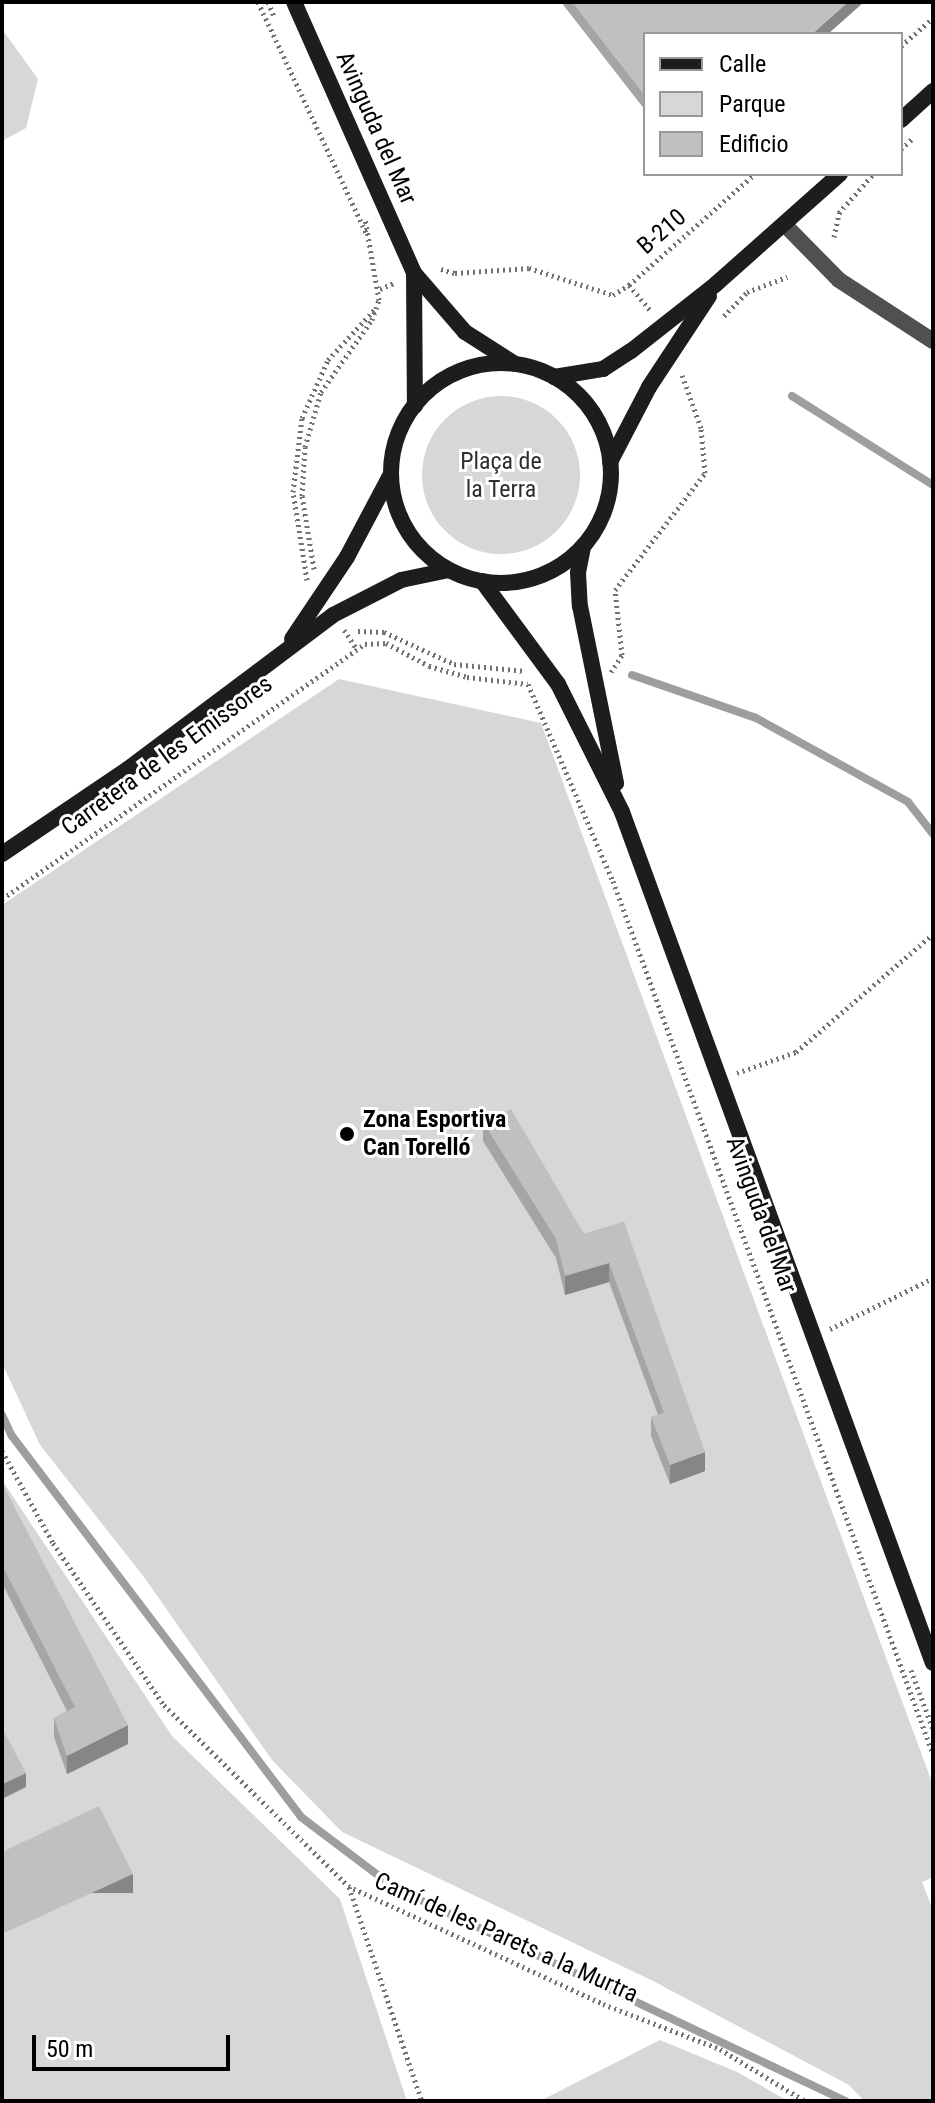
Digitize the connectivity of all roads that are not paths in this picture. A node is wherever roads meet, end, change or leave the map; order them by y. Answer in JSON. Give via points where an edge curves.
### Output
{"nodes":[{"id":1,"x":294,"y":2,"type":"edge"},
{"id":2,"x":933,"y":91,"type":"edge"},
{"id":3,"x":903,"y":118,"type":"edge"},
{"id":4,"x":838,"y":176,"type":"edge"},
{"id":5,"x":784,"y":224,"type":"junction"},
{"id":6,"x":414,"y":273,"type":"junction"},
{"id":7,"x":716,"y":284,"type":"junction"},
{"id":8,"x":933,"y":341,"type":"edge"},
{"id":9,"x":516,"y":365,"type":"junction"},
{"id":10,"x":554,"y":377,"type":"junction"},
{"id":11,"x":415,"y":406,"type":"junction"},
{"id":12,"x":610,"y":462,"type":"junction"},
{"id":13,"x":391,"y":472,"type":"junction"},
{"id":14,"x":584,"y":545,"type":"junction"},
{"id":15,"x":449,"y":570,"type":"junction"},
{"id":16,"x":482,"y":581,"type":"junction"},
{"id":17,"x":286,"y":649,"type":"junction"},
{"id":18,"x":622,"y":812,"type":"junction"},
{"id":19,"x":4,"y":853,"type":"edge"},
{"id":20,"x":933,"y":1663,"type":"edge"}],
"edges":[{"from":1,"to":6,"type":"main road","name":"Avinguda del Mar"},
{"from":2,"to":3,"type":"main road"},
{"from":4,"to":5,"type":"main road"},
{"from":5,"to":7,"type":"main road"},
{"from":5,"to":8,"type":"lane","via":[[839,280]]},
{"from":6,"to":9,"type":"main road","name":"Avinguda del Mar","via":[[465,332]]},
{"from":6,"to":11,"type":"main road","name":"Avinguda del Mar"},
{"from":7,"to":10,"type":"main road","via":[[603,369]]},
{"from":7,"to":12,"type":"main road","via":[[649,387]]},
{"from":9,"to":10,"type":"main road"},
{"from":9,"to":11,"type":"main road","via":[[460,372]]},
{"from":10,"to":12,"type":"main road","via":[[593,413]]},
{"from":11,"to":13,"type":"main road","via":[[397,437]]},
{"from":12,"to":14,"type":"main road","via":[[604,511]]},
{"from":13,"to":15,"type":"main road","via":[[404,524],[423,550]]},
{"from":13,"to":17,"type":"main road","via":[[347,557]]},
{"from":14,"to":16,"type":"main road","via":[[538,576]]},
{"from":14,"to":18,"type":"main road","name":"Avinguda del Mar","via":[[578,572],[580,606]]},
{"from":15,"to":16,"type":"main road"},
{"from":15,"to":17,"type":"main road","name":"Carretera de les Emissores","via":[[401,580],[333,615]]},
{"from":16,"to":18,"type":"main road","name":"Avinguda del Mar","via":[[558,684]]},
{"from":17,"to":19,"type":"main road","name":"Carretera de les Emissores","via":[[152,752]]},
{"from":18,"to":20,"type":"main road","name":"Avinguda del Mar"}]}
